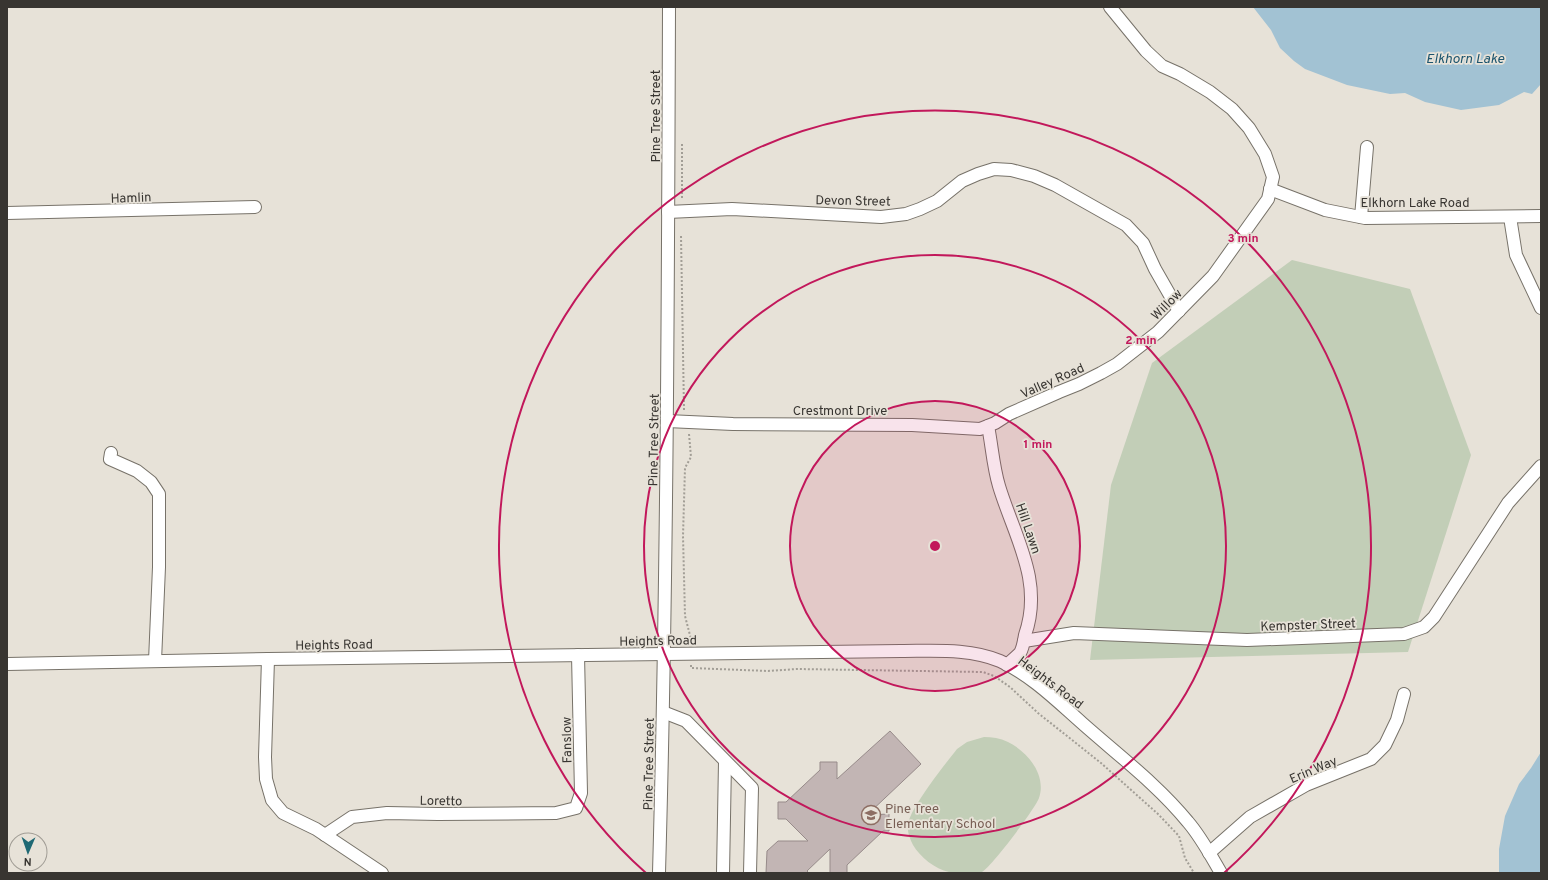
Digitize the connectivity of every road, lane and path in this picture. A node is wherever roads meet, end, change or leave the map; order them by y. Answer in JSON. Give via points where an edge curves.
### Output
{"nodes":[{"id":1,"x":669,"y":7,"type":"edge"},
{"id":2,"x":1110,"y":7,"type":"edge"},
{"id":3,"x":682,"y":140,"type":"dead end"},
{"id":4,"x":1368,"y":147,"type":"dead end"},
{"id":5,"x":1270,"y":189,"type":"junction"},
{"id":6,"x":255,"y":207,"type":"dead end"},
{"id":7,"x":668,"y":212,"type":"junction"},
{"id":8,"x":682,"y":212,"type":"junction"},
{"id":9,"x":7,"y":213,"type":"edge"},
{"id":10,"x":1541,"y":216,"type":"edge"},
{"id":11,"x":1361,"y":217,"type":"junction"},
{"id":12,"x":1510,"y":217,"type":"junction"},
{"id":13,"x":681,"y":235,"type":"dead end"},
{"id":14,"x":1541,"y":308,"type":"edge"},
{"id":15,"x":1179,"y":311,"type":"junction"},
{"id":16,"x":1106,"y":371,"type":"joint"},
{"id":17,"x":1009,"y":414,"type":"joint"},
{"id":18,"x":667,"y":421,"type":"junction"},
{"id":19,"x":687,"y":422,"type":"junction"},
{"id":20,"x":988,"y":426,"type":"junction"},
{"id":21,"x":111,"y":453,"type":"dead end"},
{"id":22,"x":1541,"y":466,"type":"edge"},
{"id":23,"x":1024,"y":641,"type":"junction"},
{"id":24,"x":664,"y":653,"type":"junction"},
{"id":25,"x":692,"y":653,"type":"junction"},
{"id":26,"x":578,"y":655,"type":"junction"},
{"id":27,"x":268,"y":659,"type":"junction"},
{"id":28,"x":155,"y":661,"type":"junction"},
{"id":29,"x":7,"y":664,"type":"edge"},
{"id":30,"x":1006,"y":665,"type":"junction"},
{"id":31,"x":1404,"y":694,"type":"dead end"},
{"id":32,"x":663,"y":712,"type":"junction"},
{"id":33,"x":725,"y":762,"type":"junction"},
{"id":34,"x":562,"y":812,"type":"joint"},
{"id":35,"x":325,"y":835,"type":"junction"},
{"id":36,"x":1210,"y":853,"type":"junction"},
{"id":37,"x":382,"y":873,"type":"edge"},
{"id":38,"x":659,"y":873,"type":"edge"},
{"id":39,"x":723,"y":873,"type":"edge"},
{"id":40,"x":750,"y":873,"type":"edge"},
{"id":41,"x":1194,"y":873,"type":"edge"},
{"id":42,"x":1221,"y":873,"type":"edge"}],
"edges":[{"from":1,"to":7,"type":"street","name":"Pine Tree Street"},
{"from":2,"to":5,"type":"street","via":[[1146,51],[1162,66],[1204,89],[1232,109],[1249,128],[1265,154],[1273,177]]},
{"from":3,"to":8,"type":"path"},
{"from":4,"to":11,"type":"street"},
{"from":5,"to":11,"type":"street","name":"Elkhorn Lake Road","via":[[1325,210]]},
{"from":5,"to":15,"type":"street","name":"Willow","via":[[1268,199],[1213,276]]},
{"from":6,"to":9,"type":"street","name":"Hamlin"},
{"from":7,"to":8,"type":"street","name":"Devon Street"},
{"from":7,"to":18,"type":"street","name":"Pine Tree Street"},
{"from":8,"to":15,"type":"street","name":"Devon Street","via":[[732,209],[881,217],[906,214],[937,201],[962,182],[978,174],[994,169],[1011,170],[1055,185],[1126,225],[1143,243]]},
{"from":10,"to":12,"type":"street","name":"Elkhorn Lake Road"},
{"from":11,"to":12,"type":"street","name":"Elkhorn Lake Road"},
{"from":12,"to":14,"type":"street","via":[[1516,254]]},
{"from":13,"to":19,"type":"path","via":[[684,412]]},
{"from":15,"to":16,"type":"street","name":"Willow","via":[[1158,332]]},
{"from":16,"to":17,"type":"street","name":"Valley Road"},
{"from":17,"to":20,"type":"street","name":"Crestmont Drive"},
{"from":18,"to":19,"type":"street","name":"Crestmont Drive"},
{"from":18,"to":24,"type":"street","name":"Pine Tree Street"},
{"from":19,"to":20,"type":"street","name":"Crestmont Drive","via":[[912,425],[980,429]]},
{"from":19,"to":25,"type":"path","via":[[691,457],[685,468],[683,536],[685,616],[692,641]]},
{"from":20,"to":23,"type":"street","name":"Hill Lawn","via":[[999,486],[1021,543],[1030,578],[1032,598]]},
{"from":21,"to":28,"type":"street","via":[[110,459],[137,471],[151,482],[159,494],[160,568]]},
{"from":22,"to":23,"type":"street","name":"Kempster Street","via":[[1508,503],[1444,604],[1424,627],[1404,634],[1263,640],[1074,633]]},
{"from":23,"to":30,"type":"street","via":[[1020,652]]},
{"from":24,"to":25,"type":"street","name":"Heights Road"},
{"from":24,"to":26,"type":"street","name":"Heights Road"},
{"from":24,"to":32,"type":"street","name":"Pine Tree Street"},
{"from":25,"to":30,"type":"street","name":"Heights Road","via":[[951,651],[974,654]]},
{"from":25,"to":41,"type":"path","via":[[691,668],[989,674],[1010,687],[1038,714],[1101,763],[1158,814],[1179,836],[1185,858]]},
{"from":26,"to":27,"type":"street","name":"Heights Road"},
{"from":26,"to":34,"type":"street","name":"Fanslow","via":[[581,793],[576,808]]},
{"from":27,"to":28,"type":"street","name":"Heights Road"},
{"from":27,"to":35,"type":"street","via":[[265,757],[266,779],[272,800],[283,813]]},
{"from":28,"to":29,"type":"street","name":"Heights Road"},
{"from":30,"to":36,"type":"street","name":"Heights Road","via":[[1056,700],[1150,783],[1188,822]]},
{"from":31,"to":36,"type":"street","name":"Erin Way","via":[[1397,720],[1385,745],[1371,759],[1306,785],[1250,817]]},
{"from":32,"to":33,"type":"street","via":[[686,721]]},
{"from":32,"to":38,"type":"street","name":"Pine Tree Street"},
{"from":33,"to":39,"type":"street"},
{"from":33,"to":40,"type":"street","via":[[752,788]]},
{"from":34,"to":35,"type":"street","name":"Loretto","via":[[387,812],[352,817]]},
{"from":35,"to":37,"type":"street"},
{"from":36,"to":42,"type":"street","name":"Heights Road"}]}
